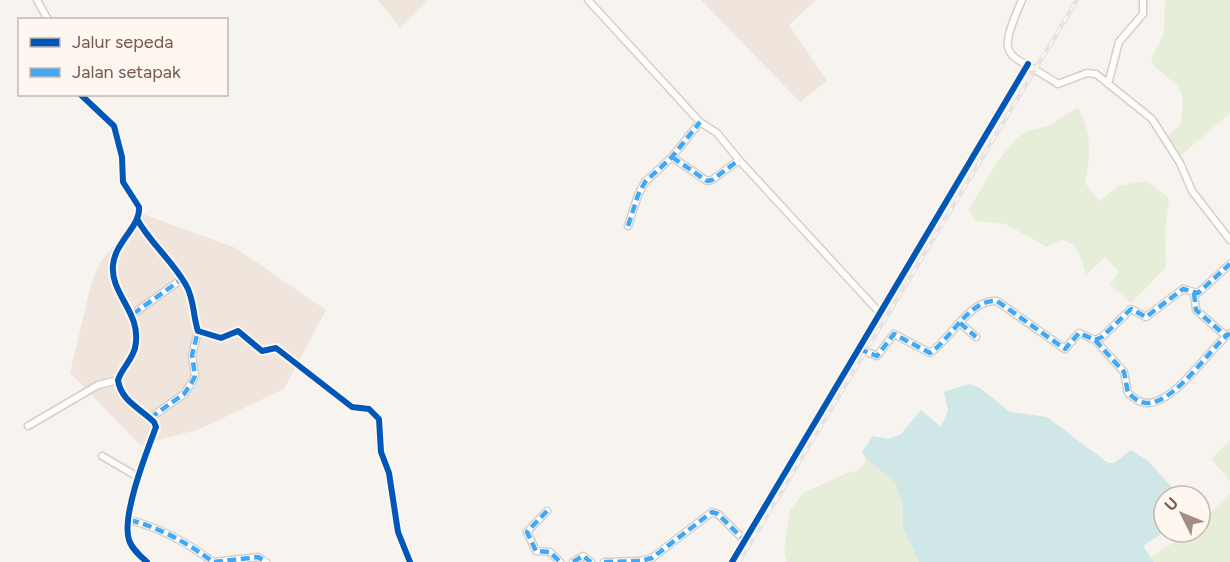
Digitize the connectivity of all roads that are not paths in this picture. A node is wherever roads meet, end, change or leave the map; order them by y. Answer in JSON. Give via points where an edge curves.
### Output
{"nodes":[{"id":1,"x":37,"y":0,"type":"edge"},
{"id":2,"x":588,"y":0,"type":"edge"},
{"id":3,"x":1022,"y":0,"type":"edge"},
{"id":4,"x":1143,"y":0,"type":"edge"},
{"id":5,"x":47,"y":18,"type":"edge"},
{"id":6,"x":1028,"y":64,"type":"junction"},
{"id":7,"x":1108,"y":84,"type":"junction"},
{"id":8,"x":82,"y":96,"type":"edge"},
{"id":9,"x":700,"y":122,"type":"junction"},
{"id":10,"x":672,"y":157,"type":"junction"},
{"id":11,"x":739,"y":160,"type":"junction"},
{"id":12,"x":137,"y":219,"type":"junction"},
{"id":13,"x":628,"y":226,"type":"dead end"},
{"id":14,"x":1230,"y":240,"type":"edge"},
{"id":15,"x":1230,"y":264,"type":"edge"},
{"id":16,"x":182,"y":279,"type":"junction"},
{"id":17,"x":1194,"y":293,"type":"junction"},
{"id":18,"x":879,"y":312,"type":"junction"},
{"id":19,"x":133,"y":314,"type":"junction"},
{"id":20,"x":960,"y":323,"type":"junction"},
{"id":21,"x":198,"y":331,"type":"junction"},
{"id":22,"x":1228,"y":334,"type":"edge"},
{"id":23,"x":976,"y":337,"type":"dead end"},
{"id":24,"x":1095,"y":340,"type":"junction"},
{"id":25,"x":859,"y":349,"type":"junction"},
{"id":26,"x":118,"y":380,"type":"junction"},
{"id":27,"x":150,"y":418,"type":"junction"},
{"id":28,"x":28,"y":426,"type":"dead end"},
{"id":29,"x":102,"y":456,"type":"dead end"},
{"id":30,"x":138,"y":477,"type":"junction"},
{"id":31,"x":547,"y":512,"type":"dead end"},
{"id":32,"x":130,"y":520,"type":"junction"},
{"id":33,"x":745,"y":541,"type":"junction"},
{"id":34,"x":147,"y":562,"type":"edge"},
{"id":35,"x":266,"y":562,"type":"edge"},
{"id":36,"x":410,"y":562,"type":"edge"},
{"id":37,"x":560,"y":562,"type":"edge"},
{"id":38,"x":573,"y":562,"type":"edge"},
{"id":39,"x":591,"y":562,"type":"edge"},
{"id":40,"x":604,"y":562,"type":"edge"},
{"id":41,"x":732,"y":562,"type":"edge"}],
"edges":[{"from":1,"to":5,"type":"street"},
{"from":2,"to":9,"type":"street"},
{"from":3,"to":6,"type":"street","via":[[1008,29],[1007,46],[1017,61]]},
{"from":4,"to":7,"type":"street","via":[[1143,14],[1119,42]]},
{"from":6,"to":7,"type":"street","via":[[1058,84],[1092,73]]},
{"from":6,"to":18,"type":"street"},
{"from":7,"to":14,"type":"street","via":[[1152,119],[1180,162],[1192,191]]},
{"from":8,"to":12,"type":"street","via":[[114,126],[123,182],[139,207]]},
{"from":9,"to":10,"type":"street"},
{"from":9,"to":11,"type":"street","via":[[717,132]]},
{"from":10,"to":11,"type":"street","via":[[707,181]]},
{"from":10,"to":13,"type":"street","via":[[643,186]]},
{"from":11,"to":18,"type":"street"},
{"from":12,"to":16,"type":"street"},
{"from":12,"to":19,"type":"street","via":[[118,248],[113,273]]},
{"from":15,"to":17,"type":"street"},
{"from":16,"to":19,"type":"street"},
{"from":16,"to":21,"type":"street","via":[[189,291]]},
{"from":17,"to":22,"type":"street","via":[[1196,310]]},
{"from":17,"to":24,"type":"street","via":[[1183,289],[1146,317],[1131,309]]},
{"from":18,"to":25,"type":"street"},
{"from":19,"to":26,"type":"street","via":[[136,344]]},
{"from":20,"to":23,"type":"street"},
{"from":20,"to":24,"type":"street","via":[[980,304],[997,301],[1064,350],[1079,333]]},
{"from":20,"to":25,"type":"street","via":[[930,353],[894,334],[877,356]]},
{"from":21,"to":27,"type":"street","via":[[192,355],[192,382],[184,394]]},
{"from":21,"to":36,"type":"street","via":[[221,338],[238,331],[262,351],[278,349],[352,406],[369,409],[379,418],[381,452],[388,470],[398,532]]},
{"from":22,"to":24,"type":"street","via":[[1167,395],[1148,403],[1128,393],[1124,372]]},
{"from":25,"to":33,"type":"street"},
{"from":26,"to":27,"type":"street","via":[[125,398]]},
{"from":26,"to":28,"type":"street","via":[[98,385]]},
{"from":27,"to":30,"type":"street","via":[[156,427]]},
{"from":29,"to":30,"type":"street"},
{"from":30,"to":32,"type":"street"},
{"from":31,"to":37,"type":"street","via":[[527,532],[536,551],[550,552]]},
{"from":32,"to":34,"type":"street","via":[[128,538]]},
{"from":32,"to":35,"type":"street","via":[[164,532],[213,562],[258,557]]},
{"from":33,"to":40,"type":"street","via":[[712,512],[652,558]]},
{"from":33,"to":41,"type":"street"},
{"from":38,"to":39,"type":"street","via":[[583,556]]}]}
